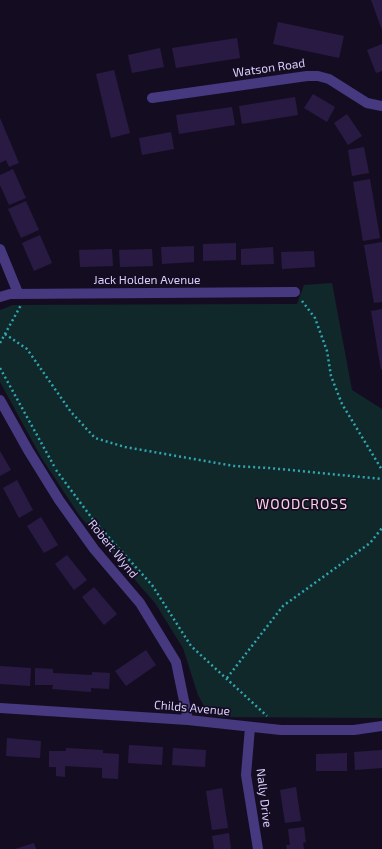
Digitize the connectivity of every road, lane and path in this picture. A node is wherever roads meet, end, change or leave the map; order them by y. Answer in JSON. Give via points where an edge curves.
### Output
{"nodes":[{"id":1,"x":152,"y":98,"type":"dead end"},
{"id":2,"x":382,"y":109,"type":"edge"},
{"id":3,"x":0,"y":249,"type":"edge"},
{"id":4,"x":295,"y":292,"type":"joint"},
{"id":5,"x":23,"y":294,"type":"junction"},
{"id":6,"x":0,"y":298,"type":"edge"},
{"id":7,"x":5,"y":334,"type":"junction"},
{"id":8,"x":0,"y":343,"type":"edge"},
{"id":9,"x":0,"y":368,"type":"edge"},
{"id":10,"x":0,"y":400,"type":"edge"},
{"id":11,"x":382,"y":470,"type":"edge"},
{"id":12,"x":382,"y":479,"type":"edge"},
{"id":13,"x":382,"y":528,"type":"edge"},
{"id":14,"x":226,"y":678,"type":"junction"},
{"id":15,"x":0,"y":708,"type":"edge"},
{"id":16,"x":188,"y":720,"type":"junction"},
{"id":17,"x":382,"y":726,"type":"edge"},
{"id":18,"x":250,"y":727,"type":"junction"},
{"id":19,"x":281,"y":730,"type":"junction"},
{"id":20,"x":258,"y":849,"type":"edge"}],
"edges":[{"from":1,"to":2,"type":"street","name":"Watson Road","via":[[318,76],[329,79],[367,103]]},
{"from":3,"to":5,"type":"street"},
{"from":4,"to":5,"type":"street","name":"Jack Holden Avenue"},
{"from":4,"to":11,"type":"path","via":[[315,318],[327,351],[331,376],[342,404]]},
{"from":5,"to":6,"type":"street","name":"Jack Holden Avenue","via":[[10,294]]},
{"from":5,"to":7,"type":"path"},
{"from":7,"to":8,"type":"path"},
{"from":7,"to":12,"type":"path","via":[[27,349],[71,412],[95,438],[125,447],[234,466]]},
{"from":9,"to":14,"type":"path","via":[[56,470],[94,521],[152,585],[192,646]]},
{"from":10,"to":16,"type":"street","name":"Robert Wynd","via":[[59,500],[94,549],[140,603],[176,662]]},
{"from":13,"to":14,"type":"path","via":[[370,543],[283,606]]},
{"from":14,"to":19,"type":"path"},
{"from":15,"to":16,"type":"street","name":"Childs Avenue"},
{"from":16,"to":18,"type":"street","name":"Childs Avenue"},
{"from":17,"to":19,"type":"street","name":"Childs Avenue","via":[[354,730]]},
{"from":18,"to":19,"type":"street","name":"Childs Avenue"},
{"from":18,"to":20,"type":"street","name":"Nally Drive","via":[[246,775]]}]}
